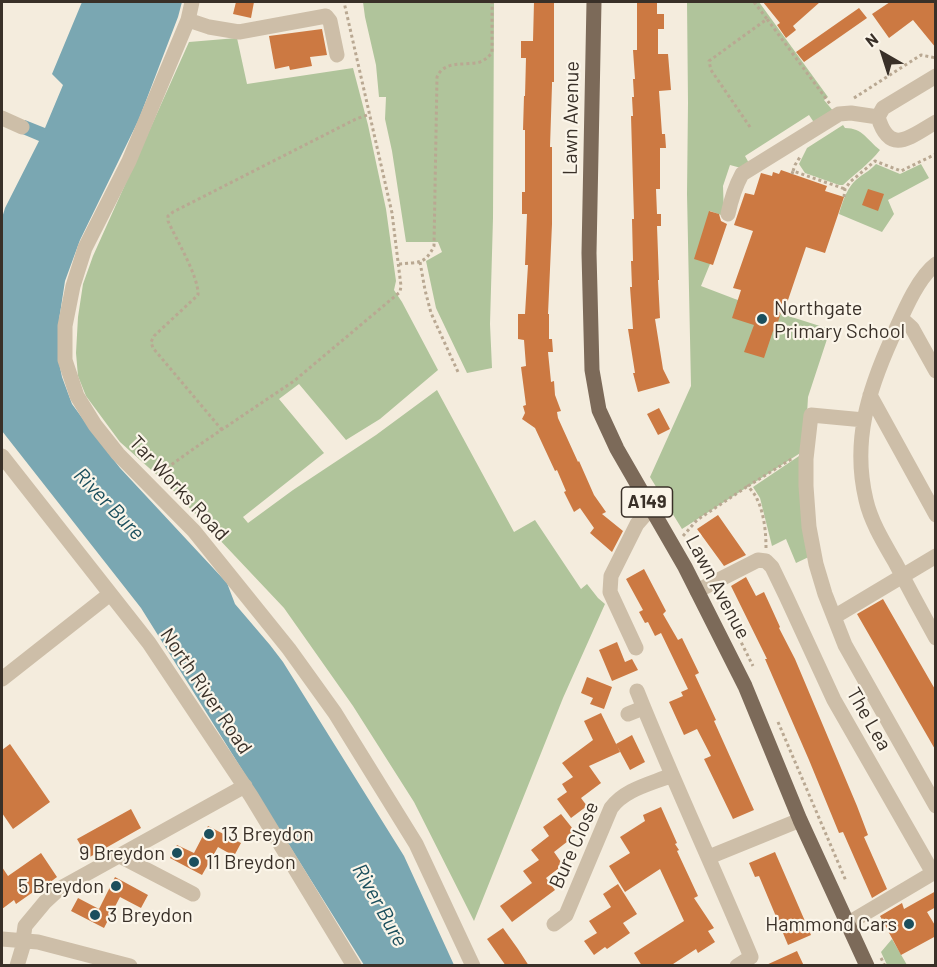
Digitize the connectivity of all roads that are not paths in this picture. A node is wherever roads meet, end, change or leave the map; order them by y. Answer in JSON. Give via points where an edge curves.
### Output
{"nodes":[{"id":1,"x":192,"y":2,"type":"edge"},
{"id":2,"x":594,"y":2,"type":"edge"},
{"id":3,"x":188,"y":20,"type":"junction"},
{"id":4,"x":338,"y":55,"type":"dead end"},
{"id":5,"x":936,"y":76,"type":"edge"},
{"id":6,"x":878,"y":117,"type":"junction"},
{"id":7,"x":2,"y":118,"type":"edge"},
{"id":8,"x":936,"y":122,"type":"edge"},
{"id":9,"x":22,"y":127,"type":"dead end"},
{"id":10,"x":728,"y":214,"type":"dead end"},
{"id":11,"x":934,"y":267,"type":"edge"},
{"id":12,"x":901,"y":318,"type":"junction"},
{"id":13,"x":936,"y":371,"type":"edge"},
{"id":14,"x":870,"y":394,"type":"junction"},
{"id":15,"x":864,"y":420,"type":"junction"},
{"id":16,"x":2,"y":456,"type":"edge"},
{"id":17,"x":651,"y":508,"type":"junction"},
{"id":18,"x":936,"y":515,"type":"edge"},
{"id":19,"x":936,"y":556,"type":"edge"},
{"id":20,"x":902,"y":576,"type":"junction"},
{"id":21,"x":697,"y":591,"type":"junction"},
{"id":22,"x":110,"y":594,"type":"junction"},
{"id":23,"x":834,"y":617,"type":"junction"},
{"id":24,"x":936,"y":638,"type":"edge"},
{"id":25,"x":636,"y":648,"type":"dead end"},
{"id":26,"x":2,"y":679,"type":"edge"},
{"id":27,"x":637,"y":692,"type":"dead end"},
{"id":28,"x":643,"y":708,"type":"junction"},
{"id":29,"x":628,"y":714,"type":"dead end"},
{"id":30,"x":672,"y":776,"type":"junction"},
{"id":31,"x":245,"y":786,"type":"junction"},
{"id":32,"x":935,"y":804,"type":"edge"},
{"id":33,"x":800,"y":820,"type":"junction"},
{"id":34,"x":120,"y":856,"type":"junction"},
{"id":35,"x":709,"y":857,"type":"junction"},
{"id":36,"x":193,"y":894,"type":"dead end"},
{"id":37,"x":554,"y":924,"type":"dead end"},
{"id":38,"x":848,"y":924,"type":"junction"},
{"id":39,"x":2,"y":939,"type":"edge"},
{"id":40,"x":23,"y":940,"type":"junction"},
{"id":41,"x":753,"y":961,"type":"edge"},
{"id":42,"x":17,"y":966,"type":"edge"},
{"id":43,"x":130,"y":966,"type":"edge"},
{"id":44,"x":354,"y":966,"type":"edge"},
{"id":45,"x":473,"y":966,"type":"edge"},
{"id":46,"x":737,"y":966,"type":"edge"},
{"id":47,"x":867,"y":966,"type":"edge"}],
"edges":[{"from":1,"to":3,"type":"street","name":"Tar Works Road"},
{"from":2,"to":17,"type":"main road","name":"Lawn Avenue","number":"A149","via":[[589,253],[592,370],[599,410]]},
{"from":3,"to":4,"type":"street","via":[[239,32],[326,16]]},
{"from":3,"to":45,"type":"street","name":"Tar Works Road","via":[[129,161],[85,248],[65,326],[64,360],[77,396],[95,425],[194,531],[335,712],[416,844]]},
{"from":5,"to":6,"type":"street","via":[[883,108]]},
{"from":6,"to":8,"type":"street","via":[[890,139],[902,141]]},
{"from":6,"to":10,"type":"street","via":[[838,112],[742,174]]},
{"from":7,"to":9,"type":"street"},
{"from":11,"to":12,"type":"street","via":[[921,281]]},
{"from":12,"to":13,"type":"street","via":[[912,328]]},
{"from":12,"to":14,"type":"street"},
{"from":14,"to":15,"type":"street"},
{"from":14,"to":18,"type":"street"},
{"from":15,"to":20,"type":"street","via":[[860,470],[866,502]]},
{"from":15,"to":23,"type":"street","via":[[811,415],[806,486],[809,527],[816,564]]},
{"from":16,"to":22,"type":"street","name":"North River Road"},
{"from":17,"to":21,"type":"main road","name":"Lawn Avenue","number":"A149"},
{"from":17,"to":25,"type":"street","via":[[637,524],[611,576],[610,592]]},
{"from":19,"to":20,"type":"street"},
{"from":20,"to":23,"type":"street"},
{"from":20,"to":24,"type":"street"},
{"from":21,"to":33,"type":"main road","name":"Lawn Avenue","number":"A149","via":[[745,686]]},
{"from":21,"to":38,"type":"street","name":"The Lea","via":[[758,560],[772,567],[834,700],[933,873]]},
{"from":22,"to":26,"type":"street"},
{"from":22,"to":31,"type":"street","name":"North River Road","via":[[149,643]]},
{"from":23,"to":32,"type":"street","via":[[856,666]]},
{"from":27,"to":28,"type":"street"},
{"from":28,"to":29,"type":"street"},
{"from":28,"to":30,"type":"street"},
{"from":30,"to":35,"type":"street"},
{"from":30,"to":37,"type":"street","name":"Bure Close","via":[[617,800],[566,915]]},
{"from":31,"to":34,"type":"street"},
{"from":31,"to":44,"type":"street","name":"North River Road"},
{"from":33,"to":35,"type":"street"},
{"from":33,"to":38,"type":"main road","name":"Lawn Avenue","number":"A149"},
{"from":34,"to":36,"type":"street"},
{"from":34,"to":40,"type":"street","via":[[67,884],[45,902],[25,926]]},
{"from":35,"to":41,"type":"street"},
{"from":38,"to":47,"type":"main road","name":"Lawn Avenue","number":"A149"},
{"from":39,"to":40,"type":"street"},
{"from":40,"to":42,"type":"street"},
{"from":40,"to":43,"type":"street"},
{"from":41,"to":46,"type":"street"}]}
